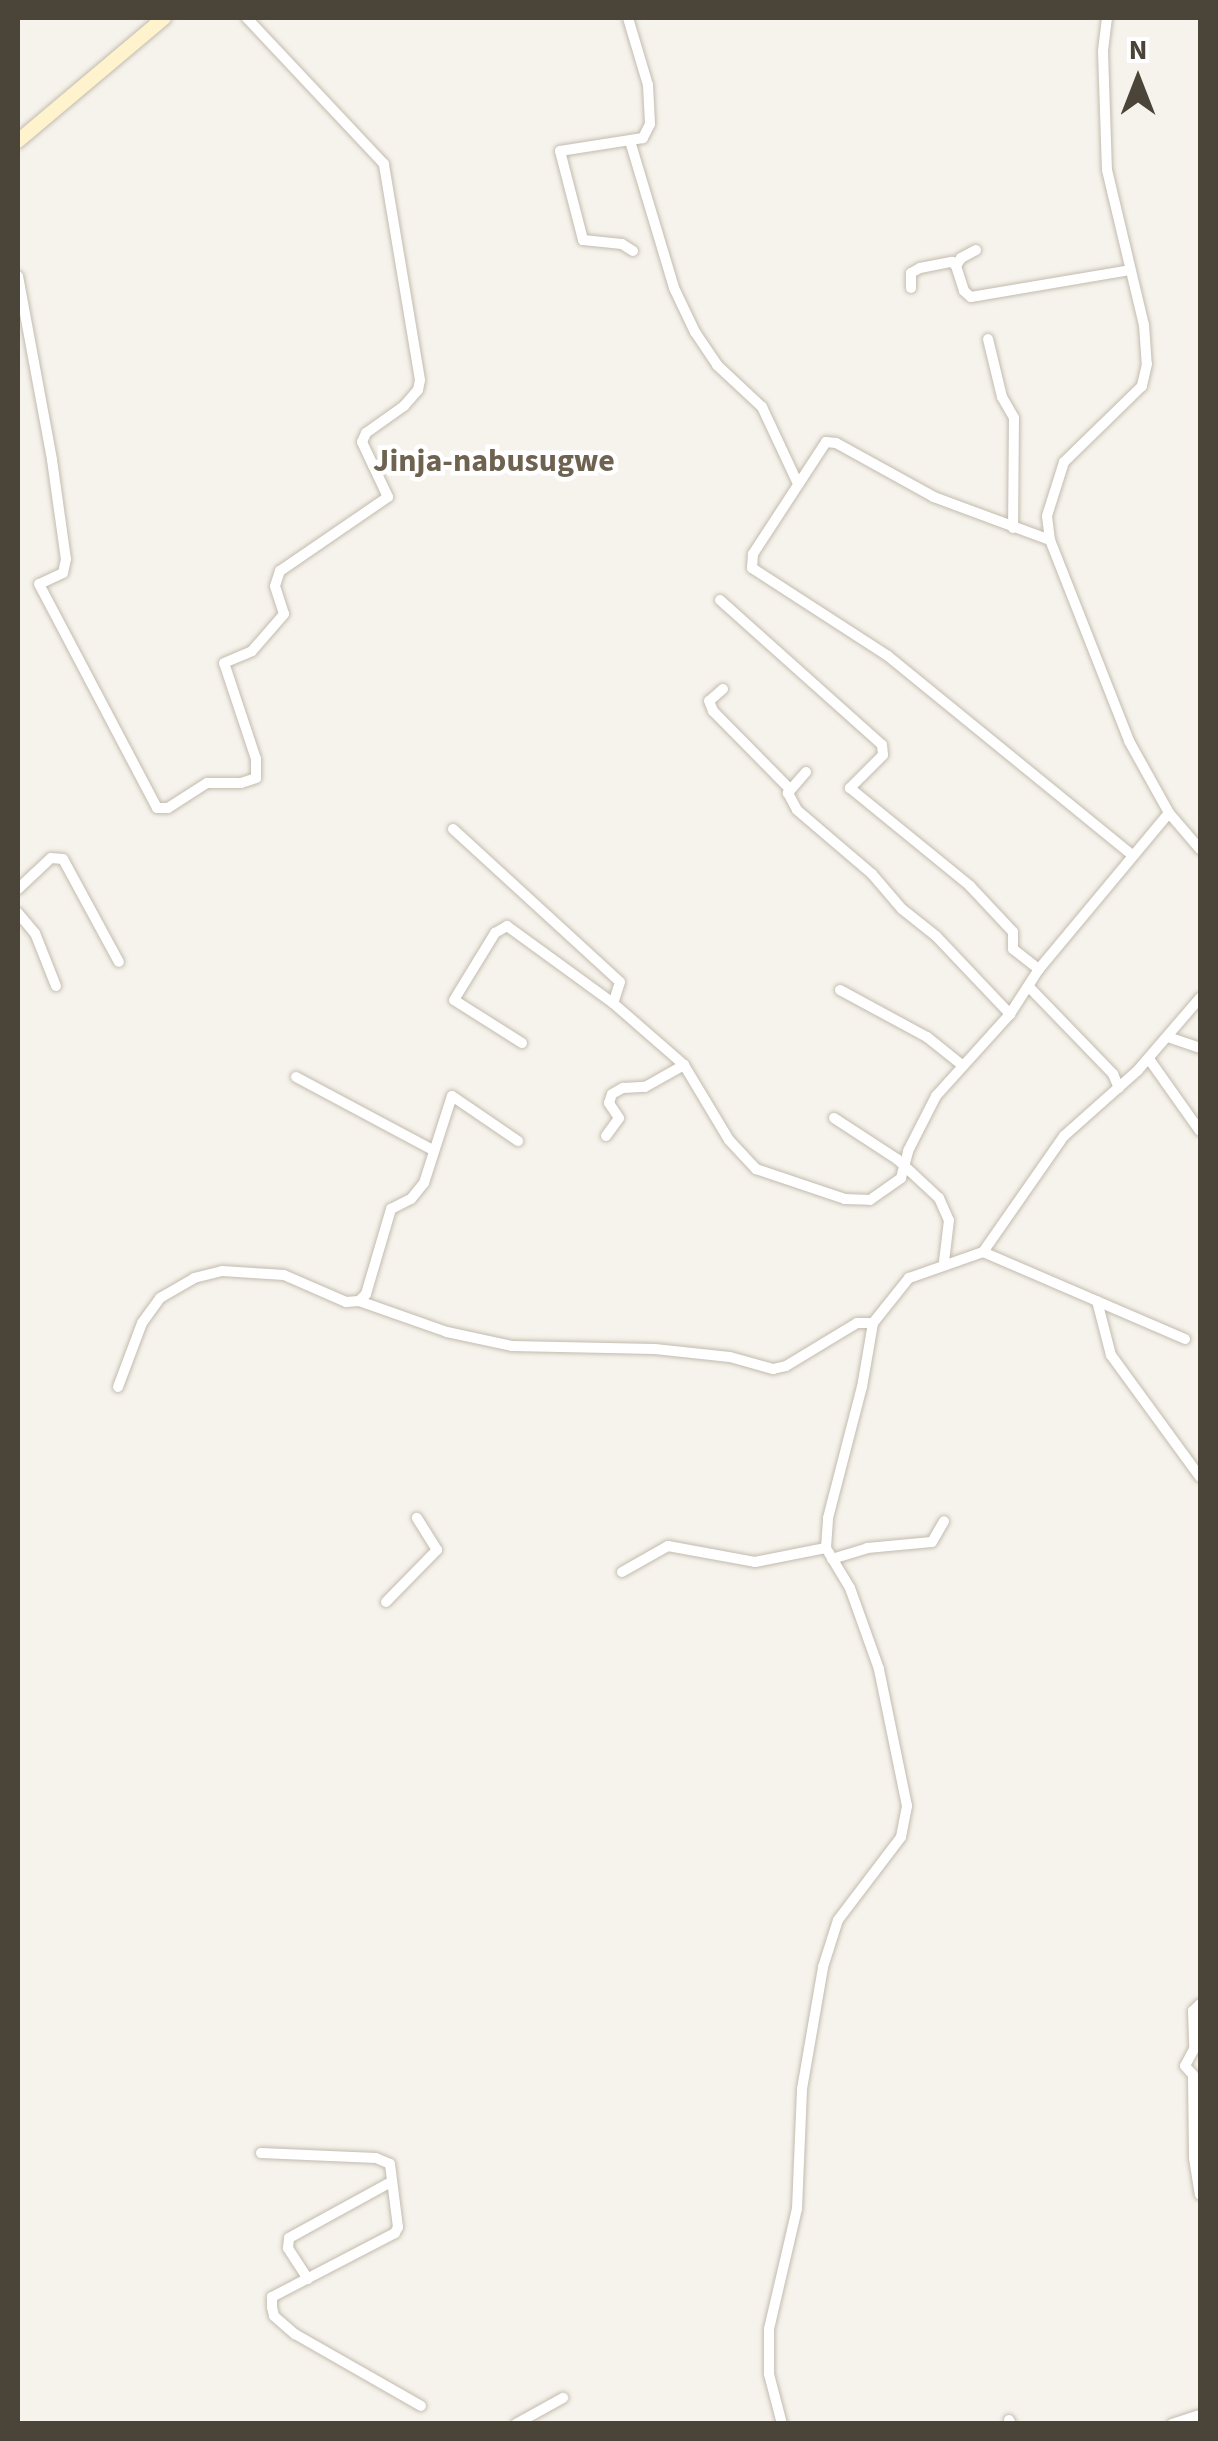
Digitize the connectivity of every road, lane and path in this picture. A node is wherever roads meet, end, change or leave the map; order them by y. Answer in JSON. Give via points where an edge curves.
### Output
{"nodes":[{"id":1,"x":161,"y":18,"type":"edge"},
{"id":2,"x":247,"y":18,"type":"edge"},
{"id":3,"x":628,"y":18,"type":"edge"},
{"id":4,"x":1107,"y":18,"type":"edge"},
{"id":5,"x":18,"y":141,"type":"edge"},
{"id":6,"x":630,"y":141,"type":"junction"},
{"id":7,"x":633,"y":250,"type":"dead end"},
{"id":8,"x":976,"y":250,"type":"dead end"},
{"id":9,"x":956,"y":266,"type":"junction"},
{"id":10,"x":1130,"y":270,"type":"junction"},
{"id":11,"x":18,"y":276,"type":"edge"},
{"id":12,"x":910,"y":288,"type":"dead end"},
{"id":13,"x":988,"y":338,"type":"dead end"},
{"id":14,"x":798,"y":484,"type":"junction"},
{"id":15,"x":1013,"y":528,"type":"junction"},
{"id":16,"x":1050,"y":540,"type":"junction"},
{"id":17,"x":720,"y":600,"type":"dead end"},
{"id":18,"x":724,"y":688,"type":"dead end"},
{"id":19,"x":806,"y":772,"type":"dead end"},
{"id":20,"x":790,"y":788,"type":"junction"},
{"id":21,"x":1169,"y":813,"type":"junction"},
{"id":22,"x":453,"y":830,"type":"dead end"},
{"id":23,"x":1200,"y":849,"type":"edge"},
{"id":24,"x":1132,"y":854,"type":"junction"},
{"id":25,"x":18,"y":889,"type":"edge"},
{"id":26,"x":18,"y":913,"type":"edge"},
{"id":27,"x":119,"y":962,"type":"dead end"},
{"id":28,"x":1040,"y":969,"type":"junction"},
{"id":29,"x":56,"y":986,"type":"dead end"},
{"id":30,"x":1030,"y":988,"type":"junction"},
{"id":31,"x":840,"y":990,"type":"dead end"},
{"id":32,"x":1200,"y":998,"type":"edge"},
{"id":33,"x":613,"y":1003,"type":"junction"},
{"id":34,"x":1010,"y":1014,"type":"junction"},
{"id":35,"x":1168,"y":1038,"type":"junction"},
{"id":36,"x":522,"y":1043,"type":"dead end"},
{"id":37,"x":1200,"y":1048,"type":"edge"},
{"id":38,"x":1148,"y":1058,"type":"junction"},
{"id":39,"x":684,"y":1065,"type":"junction"},
{"id":40,"x":962,"y":1065,"type":"junction"},
{"id":41,"x":296,"y":1077,"type":"dead end"},
{"id":42,"x":1120,"y":1088,"type":"junction"},
{"id":43,"x":834,"y":1118,"type":"dead end"},
{"id":44,"x":1200,"y":1131,"type":"edge"},
{"id":45,"x":606,"y":1136,"type":"dead end"},
{"id":46,"x":518,"y":1141,"type":"dead end"},
{"id":47,"x":432,"y":1149,"type":"junction"},
{"id":48,"x":904,"y":1167,"type":"junction"},
{"id":49,"x":984,"y":1252,"type":"junction"},
{"id":50,"x":944,"y":1262,"type":"junction"},
{"id":51,"x":359,"y":1301,"type":"junction"},
{"id":52,"x":1097,"y":1301,"type":"junction"},
{"id":53,"x":872,"y":1322,"type":"junction"},
{"id":54,"x":1185,"y":1339,"type":"dead end"},
{"id":55,"x":118,"y":1387,"type":"dead end"},
{"id":56,"x":1200,"y":1476,"type":"edge"},
{"id":57,"x":418,"y":1518,"type":"dead end"},
{"id":58,"x":944,"y":1521,"type":"dead end"},
{"id":59,"x":829,"y":1554,"type":"junction"},
{"id":60,"x":622,"y":1572,"type":"dead end"},
{"id":61,"x":386,"y":1602,"type":"dead end"},
{"id":62,"x":1200,"y":2004,"type":"edge"},
{"id":63,"x":262,"y":2154,"type":"dead end"},
{"id":64,"x":389,"y":2183,"type":"junction"},
{"id":65,"x":1200,"y":2195,"type":"edge"},
{"id":66,"x":308,"y":2280,"type":"junction"},
{"id":67,"x":563,"y":2398,"type":"dead end"},
{"id":68,"x":421,"y":2406,"type":"dead end"},
{"id":69,"x":1200,"y":2415,"type":"edge"},
{"id":70,"x":516,"y":2424,"type":"edge"},
{"id":71,"x":782,"y":2424,"type":"edge"},
{"id":72,"x":1172,"y":2424,"type":"edge"}],
"edges":[{"from":1,"to":5,"type":"street"},
{"from":2,"to":11,"type":"street","via":[[384,164],[420,380],[404,406],[362,442],[388,497],[280,571],[275,586],[284,614],[252,651],[224,664],[256,759],[256,778],[207,783],[157,808],[46,600],[39,584],[62,573],[66,560]]},
{"from":3,"to":6,"type":"street","via":[[648,85],[650,124],[642,138]]},
{"from":4,"to":10,"type":"street","via":[[1107,170]]},
{"from":6,"to":7,"type":"street","via":[[560,151],[583,240]]},
{"from":6,"to":14,"type":"street","via":[[674,288],[717,365],[762,407]]},
{"from":8,"to":9,"type":"street"},
{"from":9,"to":10,"type":"street","via":[[970,297]]},
{"from":9,"to":12,"type":"street","via":[[920,268],[911,273]]},
{"from":10,"to":16,"type":"street","via":[[1144,325],[1145,376],[1064,462],[1050,496]]},
{"from":13,"to":15,"type":"street","via":[[1014,418]]},
{"from":14,"to":15,"type":"street","via":[[826,442],[836,443],[934,497]]},
{"from":14,"to":24,"type":"street","via":[[753,554],[752,568],[888,656]]},
{"from":15,"to":16,"type":"street"},
{"from":16,"to":21,"type":"street","via":[[1129,741]]},
{"from":17,"to":28,"type":"street","via":[[882,745],[883,754],[850,788],[970,886],[1013,932],[1013,948]]},
{"from":18,"to":20,"type":"street","via":[[710,700],[713,711]]},
{"from":19,"to":20,"type":"street"},
{"from":20,"to":34,"type":"street","via":[[797,810],[872,874]]},
{"from":21,"to":23,"type":"street"},
{"from":21,"to":24,"type":"street"},
{"from":22,"to":33,"type":"street","via":[[620,982]]},
{"from":24,"to":28,"type":"street"},
{"from":25,"to":27,"type":"street","via":[[50,858],[62,860]]},
{"from":26,"to":29,"type":"street","via":[[35,932]]},
{"from":28,"to":30,"type":"street"},
{"from":30,"to":34,"type":"street"},
{"from":30,"to":42,"type":"street"},
{"from":31,"to":40,"type":"street","via":[[927,1037]]},
{"from":32,"to":35,"type":"street"},
{"from":33,"to":36,"type":"street","via":[[507,926],[495,933],[454,1000]]},
{"from":33,"to":39,"type":"street"},
{"from":34,"to":40,"type":"street"},
{"from":35,"to":37,"type":"street"},
{"from":35,"to":38,"type":"street"},
{"from":38,"to":42,"type":"street"},
{"from":38,"to":44,"type":"street"},
{"from":39,"to":45,"type":"street","via":[[644,1087],[612,1094],[609,1104],[619,1118]]},
{"from":39,"to":48,"type":"street","via":[[756,1169],[844,1199],[870,1200],[901,1178]]},
{"from":40,"to":48,"type":"street","via":[[936,1096]]},
{"from":41,"to":47,"type":"street"},
{"from":42,"to":49,"type":"street","via":[[1064,1136]]},
{"from":43,"to":48,"type":"street"},
{"from":46,"to":47,"type":"street","via":[[455,1096]]},
{"from":47,"to":51,"type":"street","via":[[424,1183],[387,1216]]},
{"from":48,"to":50,"type":"street","via":[[940,1198],[948,1220]]},
{"from":49,"to":50,"type":"street"},
{"from":49,"to":52,"type":"street"},
{"from":50,"to":53,"type":"street","via":[[900,1284]]},
{"from":51,"to":53,"type":"street","via":[[432,1328],[512,1346],[654,1348],[773,1369],[857,1323]]},
{"from":51,"to":55,"type":"street","via":[[270,1272],[206,1274],[160,1298]]},
{"from":52,"to":54,"type":"street"},
{"from":52,"to":56,"type":"street","via":[[1111,1355]]},
{"from":53,"to":59,"type":"street","via":[[828,1518]]},
{"from":57,"to":61,"type":"street","via":[[436,1553]]},
{"from":58,"to":59,"type":"street","via":[[932,1542]]},
{"from":59,"to":60,"type":"street","via":[[755,1562],[668,1546]]},
{"from":59,"to":71,"type":"street","via":[[850,1588],[879,1669],[907,1806],[901,1836],[838,1920],[824,1968],[802,2089],[797,2209],[769,2329],[769,2374]]},
{"from":62,"to":65,"type":"street","via":[[1193,2011],[1194,2048],[1186,2066],[1193,2075]]},
{"from":63,"to":64,"type":"street","via":[[384,2160],[390,2164]]},
{"from":64,"to":66,"type":"street","via":[[394,2232]]},
{"from":64,"to":66,"type":"street","via":[[289,2238],[288,2248]]},
{"from":66,"to":68,"type":"street","via":[[272,2298],[274,2316]]},
{"from":67,"to":70,"type":"street"},
{"from":69,"to":72,"type":"street"}]}
